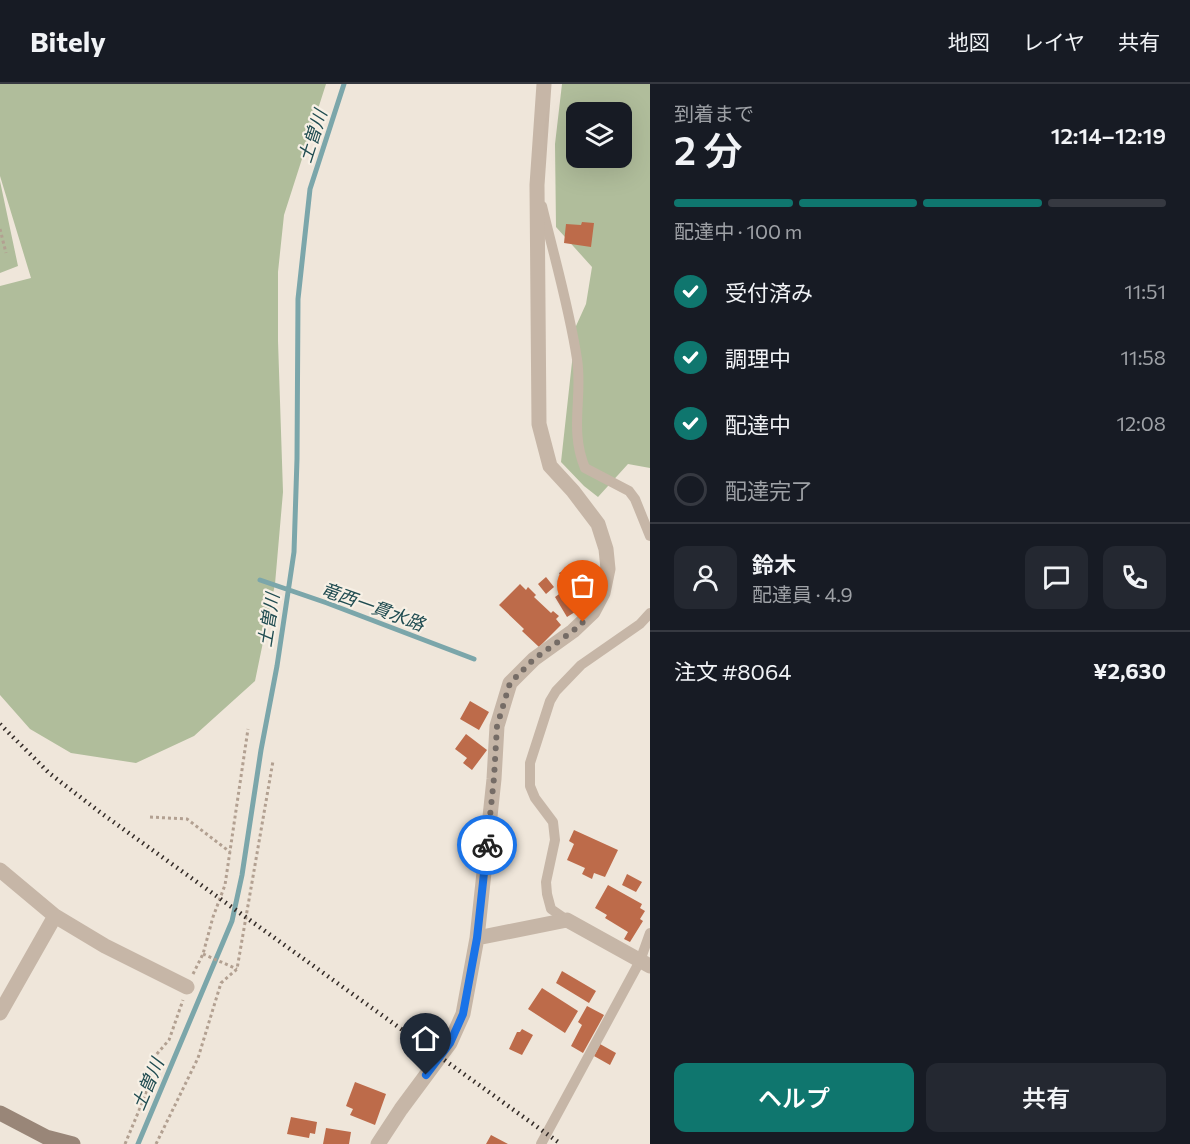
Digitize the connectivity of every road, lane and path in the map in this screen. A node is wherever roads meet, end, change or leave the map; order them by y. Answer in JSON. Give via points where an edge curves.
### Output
{"nodes":[{"id":1,"x":544,"y":84,"type":"edge"},
{"id":2,"x":537,"y":185,"type":"junction"},
{"id":3,"x":0,"y":229,"type":"edge"},
{"id":4,"x":6,"y":253,"type":"dead end"},
{"id":5,"x":650,"y":536,"type":"edge"},
{"id":6,"x":650,"y":613,"type":"edge"},
{"id":7,"x":248,"y":729,"type":"dead end"},
{"id":8,"x":273,"y":761,"type":"dead end"},
{"id":9,"x":150,"y":817,"type":"dead end"},
{"id":10,"x":230,"y":852,"type":"junction"},
{"id":11,"x":0,"y":870,"type":"edge"},
{"id":12,"x":55,"y":916,"type":"junction"},
{"id":13,"x":567,"y":920,"type":"junction"},
{"id":14,"x":650,"y":933,"type":"edge"},
{"id":15,"x":477,"y":938,"type":"junction"},
{"id":16,"x":203,"y":954,"type":"junction"},
{"id":17,"x":645,"y":964,"type":"edge"},
{"id":18,"x":237,"y":969,"type":"junction"},
{"id":19,"x":187,"y":987,"type":"junction"},
{"id":20,"x":0,"y":1013,"type":"edge"},
{"id":21,"x":0,"y":1113,"type":"edge"},
{"id":22,"x":73,"y":1144,"type":"edge"},
{"id":23,"x":125,"y":1144,"type":"edge"},
{"id":24,"x":156,"y":1144,"type":"edge"},
{"id":25,"x":378,"y":1144,"type":"edge"},
{"id":26,"x":541,"y":1144,"type":"edge"}],
"edges":[{"from":1,"to":2,"type":"street"},
{"from":2,"to":5,"type":"lane","via":[[578,361],[579,454],[585,468],[629,491]]},
{"from":2,"to":15,"type":"street","via":[[539,424],[550,465],[598,524],[608,569],[603,593],[593,612],[510,683],[497,726]]},
{"from":3,"to":4,"type":"path"},
{"from":6,"to":13,"type":"lane","via":[[581,665],[556,692],[530,763],[530,786],[553,822],[555,840],[547,894],[551,909]]},
{"from":7,"to":10,"type":"path"},
{"from":8,"to":18,"type":"path"},
{"from":9,"to":10,"type":"path","via":[[187,819]]},
{"from":10,"to":16,"type":"path","via":[[225,885]]},
{"from":11,"to":12,"type":"street"},
{"from":12,"to":19,"type":"street"},
{"from":12,"to":20,"type":"street"},
{"from":13,"to":15,"type":"street"},
{"from":13,"to":17,"type":"street"},
{"from":14,"to":17,"type":"lane"},
{"from":15,"to":25,"type":"street","via":[[463,1014],[450,1043]]},
{"from":16,"to":18,"type":"path"},
{"from":16,"to":19,"type":"path"},
{"from":17,"to":26,"type":"lane"},
{"from":18,"to":24,"type":"path","via":[[221,983],[198,1058]]},
{"from":19,"to":23,"type":"path","via":[[169,1040],[155,1056],[145,1096]]},
{"from":21,"to":22,"type":"main road","via":[[46,1137]]}]}
